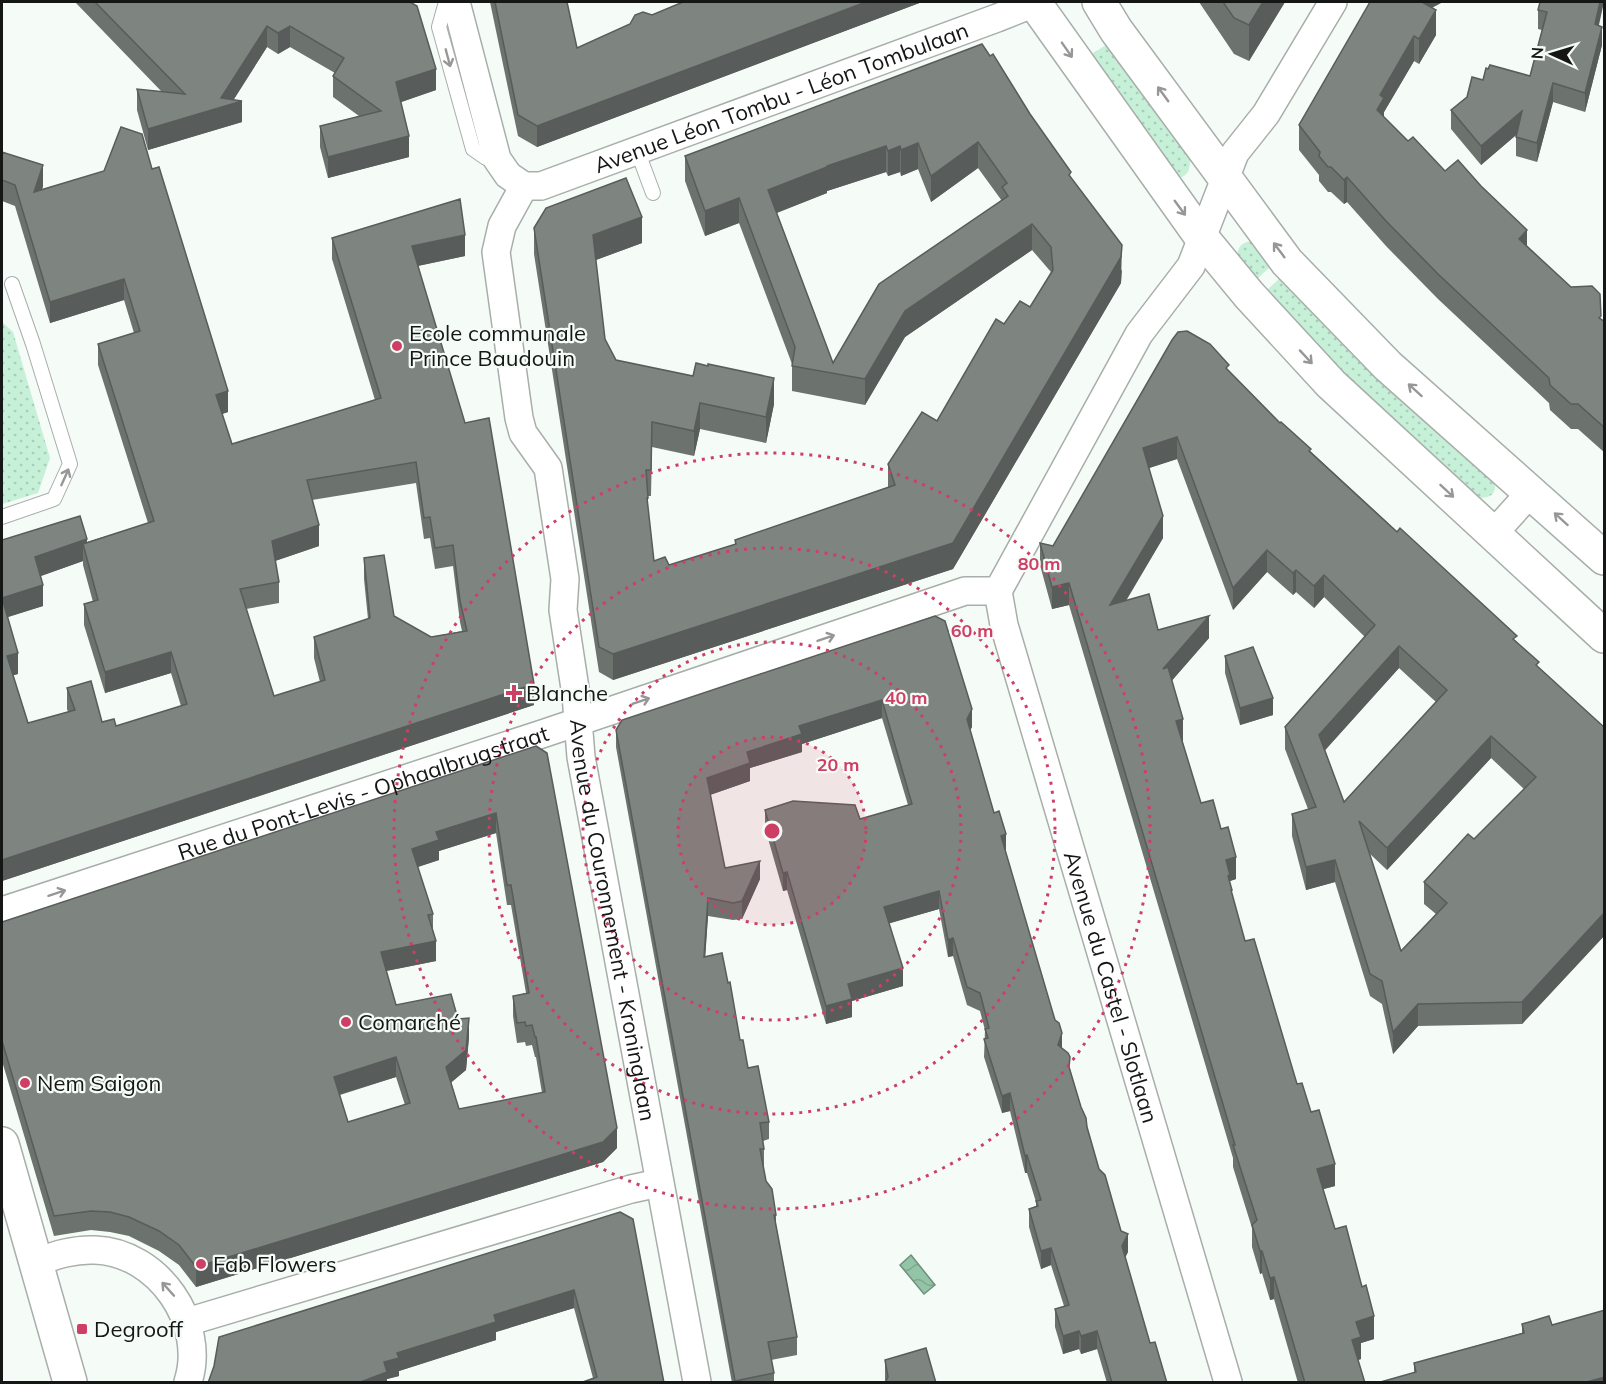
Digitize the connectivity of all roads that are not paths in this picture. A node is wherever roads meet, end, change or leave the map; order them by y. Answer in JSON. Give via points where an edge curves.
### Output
{"nodes":[{"id":1,"x":446,"y":2,"type":"edge"},
{"id":2,"x":456,"y":2,"type":"edge"},
{"id":3,"x":1035,"y":2,"type":"edge"},
{"id":4,"x":1099,"y":2,"type":"edge"},
{"id":5,"x":1333,"y":2,"type":"edge"},
{"id":6,"x":469,"y":94,"type":"junction"},
{"id":7,"x":637,"y":150,"type":"junction"},
{"id":8,"x":1225,"y":178,"type":"junction"},
{"id":9,"x":524,"y":186,"type":"junction"},
{"id":10,"x":652,"y":194,"type":"dead end"},
{"id":11,"x":1202,"y":238,"type":"junction"},
{"id":12,"x":12,"y":284,"type":"dead end"},
{"id":13,"x":1531,"y":492,"type":"junction"},
{"id":14,"x":2,"y":517,"type":"edge"},
{"id":15,"x":1493,"y":534,"type":"junction"},
{"id":16,"x":1605,"y":558,"type":"edge"},
{"id":17,"x":998,"y":591,"type":"junction"},
{"id":18,"x":1605,"y":636,"type":"edge"},
{"id":19,"x":578,"y":722,"type":"junction"},
{"id":20,"x":2,"y":911,"type":"edge"},
{"id":21,"x":2,"y":1144,"type":"edge"},
{"id":22,"x":659,"y":1184,"type":"junction"},
{"id":23,"x":36,"y":1262,"type":"junction"},
{"id":24,"x":187,"y":1322,"type":"junction"},
{"id":25,"x":70,"y":1383,"type":"edge"},
{"id":26,"x":188,"y":1383,"type":"edge"},
{"id":27,"x":697,"y":1383,"type":"edge"},
{"id":28,"x":1228,"y":1383,"type":"edge"}],
"edges":[{"from":1,"to":6,"type":"lane","one_way":true,"via":[[439,27]]},
{"from":2,"to":6,"type":"street"},
{"from":3,"to":7,"type":"street","name":"Avenue Léon Tombu - Léon Tombulaan"},
{"from":3,"to":11,"type":"main road","one_way":true},
{"from":8,"to":4,"type":"main road","one_way":true},
{"from":5,"to":8,"type":"street","via":[[1266,114],[1235,153]]},
{"from":6,"to":9,"type":"street","via":[[498,159],[508,175]]},
{"from":7,"to":9,"type":"street","name":"Avenue Léon Tombu - Léon Tombulaan","via":[[542,186]]},
{"from":7,"to":10,"type":"lane"},
{"from":8,"to":11,"type":"street"},
{"from":13,"to":8,"type":"main road","one_way":true,"via":[[1388,366],[1287,261]]},
{"from":9,"to":19,"type":"street","name":"Avenue du Couronnement - Kroninglaan","via":[[502,226],[496,252],[519,418],[523,433],[548,468],[565,579],[563,610]]},
{"from":11,"to":15,"type":"main road","one_way":true,"via":[[1331,384]]},
{"from":11,"to":17,"type":"street","via":[[1191,266],[1139,334]]},
{"from":14,"to":12,"type":"lane","one_way":true,"via":[[54,499],[70,464]]},
{"from":13,"to":15,"type":"street"},
{"from":16,"to":13,"type":"main road","one_way":true},
{"from":15,"to":18,"type":"main road"},
{"from":19,"to":17,"type":"street","name":"Rue du Pont-Levis - Ophaalbrugstraat","one_way":true,"via":[[965,591]]},
{"from":17,"to":28,"type":"street","name":"Avenue du Castel - Slotlaan"},
{"from":20,"to":19,"type":"street","name":"Rue du Pont-Levis - Ophaalbrugstraat","one_way":true},
{"from":19,"to":22,"type":"street","name":"Avenue du Couronnement - Kroninglaan","via":[[580,757]]},
{"from":21,"to":23,"type":"main road"},
{"from":22,"to":24,"type":"street","via":[[631,1189]]},
{"from":22,"to":27,"type":"street","name":"Avenue du Couronnement - Kroninglaan"},
{"from":24,"to":23,"type":"street","one_way":true,"via":[[174,1295],[153,1272],[126,1257],[96,1250],[66,1251]]},
{"from":23,"to":25,"type":"main road"},
{"from":24,"to":26,"type":"street","via":[[192,1348]]}]}
